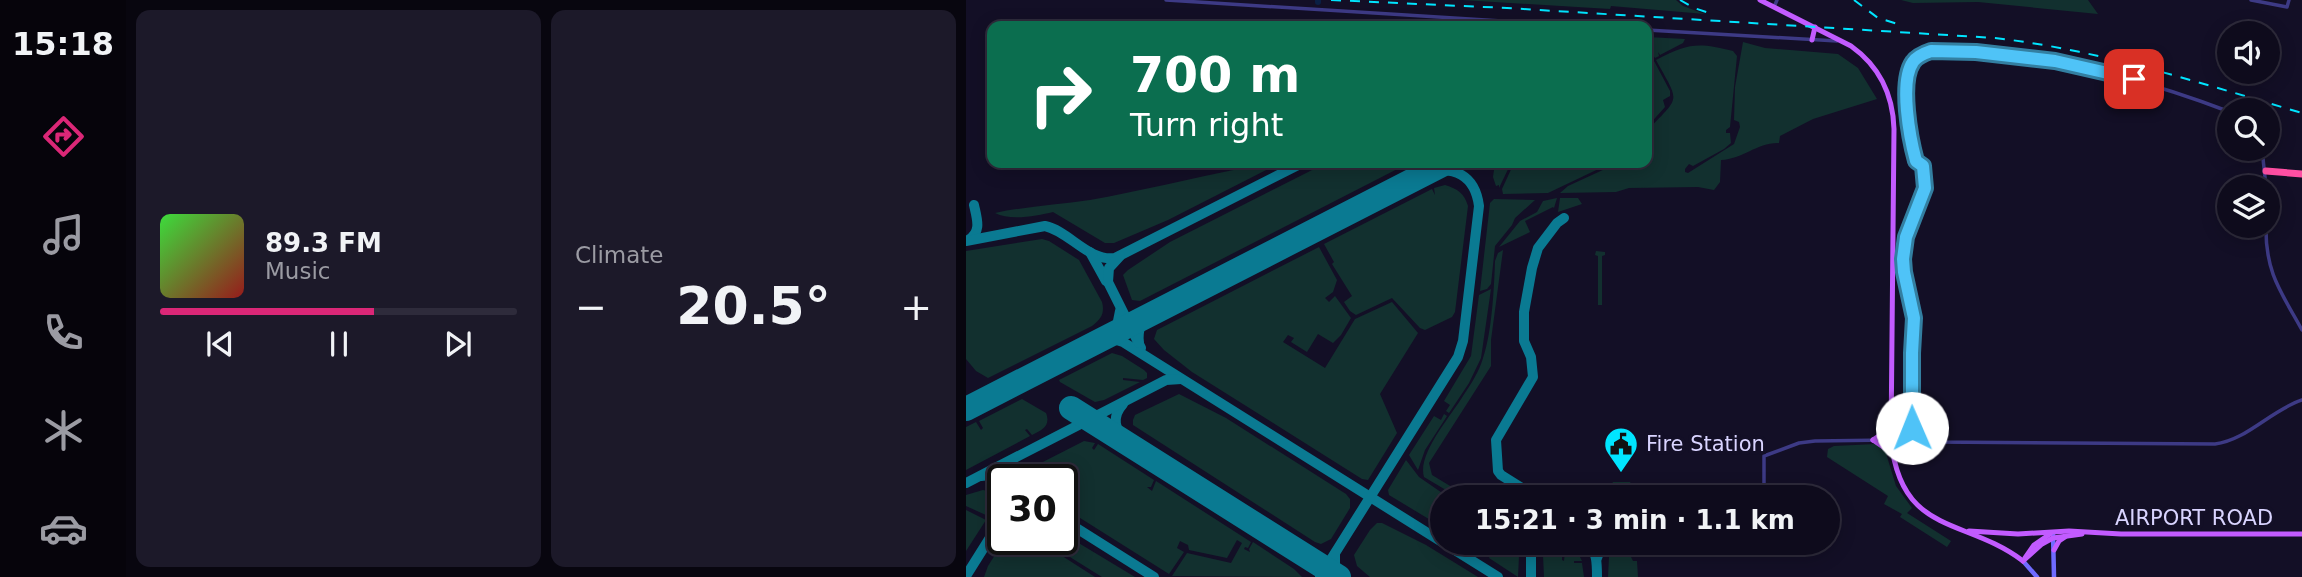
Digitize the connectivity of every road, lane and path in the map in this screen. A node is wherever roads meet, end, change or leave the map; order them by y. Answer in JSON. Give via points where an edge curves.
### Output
{"nodes":[{"id":1,"x":1166,"y":0,"type":"edge"},
{"id":2,"x":1760,"y":0,"type":"edge"},
{"id":3,"x":1777,"y":0,"type":"edge"},
{"id":4,"x":2251,"y":0,"type":"edge"},
{"id":5,"x":2289,"y":0,"type":"edge"},
{"id":6,"x":1774,"y":7,"type":"junction"},
{"id":7,"x":1500,"y":21,"type":"edge"},
{"id":8,"x":1815,"y":27,"type":"junction"},
{"id":9,"x":1652,"y":30,"type":"edge"},
{"id":10,"x":1812,"y":40,"type":"junction"},
{"id":11,"x":1842,"y":41,"type":"junction"},
{"id":12,"x":2217,"y":108,"type":"edge"},
{"id":13,"x":2264,"y":161,"type":"edge"},
{"id":14,"x":2266,"y":171,"type":"junction"},
{"id":15,"x":2302,"y":173,"type":"edge"},
{"id":16,"x":2266,"y":175,"type":"edge"},
{"id":17,"x":2266,"y":238,"type":"edge"},
{"id":18,"x":2302,"y":330,"type":"edge"},
{"id":19,"x":2302,"y":400,"type":"edge"},
{"id":20,"x":1891,"y":422,"type":"junction"},
{"id":21,"x":1873,"y":440,"type":"junction"},
{"id":22,"x":1891,"y":440,"type":"junction"},
{"id":23,"x":1892,"y":453,"type":"junction"},
{"id":24,"x":1764,"y":485,"type":"edge"},
{"id":25,"x":1956,"y":529,"type":"junction"},
{"id":26,"x":2088,"y":533,"type":"junction"},
{"id":27,"x":2301,"y":535,"type":"edge"},
{"id":28,"x":2053,"y":536,"type":"junction"},
{"id":29,"x":2066,"y":536,"type":"junction"},
{"id":30,"x":2054,"y":550,"type":"junction"},
{"id":31,"x":2023,"y":561,"type":"junction"},
{"id":32,"x":2037,"y":577,"type":"edge"},
{"id":33,"x":2054,"y":577,"type":"edge"}],
"edges":[{"from":1,"to":7,"type":"street"},
{"from":2,"to":6,"type":"main road"},
{"from":3,"to":6,"type":"street"},
{"from":4,"to":5,"type":"street","via":[[2287,6]]},
{"from":6,"to":8,"type":"main road"},
{"from":8,"to":10,"type":"main road"},
{"from":8,"to":11,"type":"main road"},
{"from":9,"to":10,"type":"street"},
{"from":10,"to":11,"type":"street"},
{"from":11,"to":20,"type":"main road","via":[[1874,67],[1893,116]]},
{"from":12,"to":19,"type":"street","via":[[2149,84],[2055,61],[1931,51],[1918,58],[1909,71],[1906,111],[1925,188],[1906,237],[1903,259],[1914,318],[1914,434],[1943,442],[2224,443]]},
{"from":13,"to":14,"type":"street"},
{"from":14,"to":15,"type":"highway"},
{"from":14,"to":16,"type":"street"},
{"from":17,"to":18,"type":"street","via":[[2270,271]]},
{"from":20,"to":21,"type":"main road"},
{"from":20,"to":22,"type":"main road"},
{"from":21,"to":22,"type":"street"},
{"from":21,"to":23,"type":"main road"},
{"from":21,"to":24,"type":"street","via":[[1799,443],[1764,456]]},
{"from":22,"to":23,"type":"main road"},
{"from":23,"to":25,"type":"main road","via":[[1912,498],[1934,518]]},
{"from":25,"to":28,"type":"main road","name":"AIRPORT ROAD"},
{"from":25,"to":31,"type":"main road","via":[[2003,547]]},
{"from":26,"to":27,"type":"main road","name":"AIRPORT ROAD"},
{"from":26,"to":28,"type":"main road","name":"AIRPORT ROAD","via":[[2069,531]]},
{"from":26,"to":29,"type":"main road","name":"AIRPORT ROAD"},
{"from":28,"to":29,"type":"main road","name":"AIRPORT ROAD"},
{"from":28,"to":30,"type":"street"},
{"from":28,"to":31,"type":"main road","via":[[2034,545]]},
{"from":29,"to":30,"type":"main road"},
{"from":30,"to":33,"type":"street"},
{"from":31,"to":32,"type":"street"}]}
